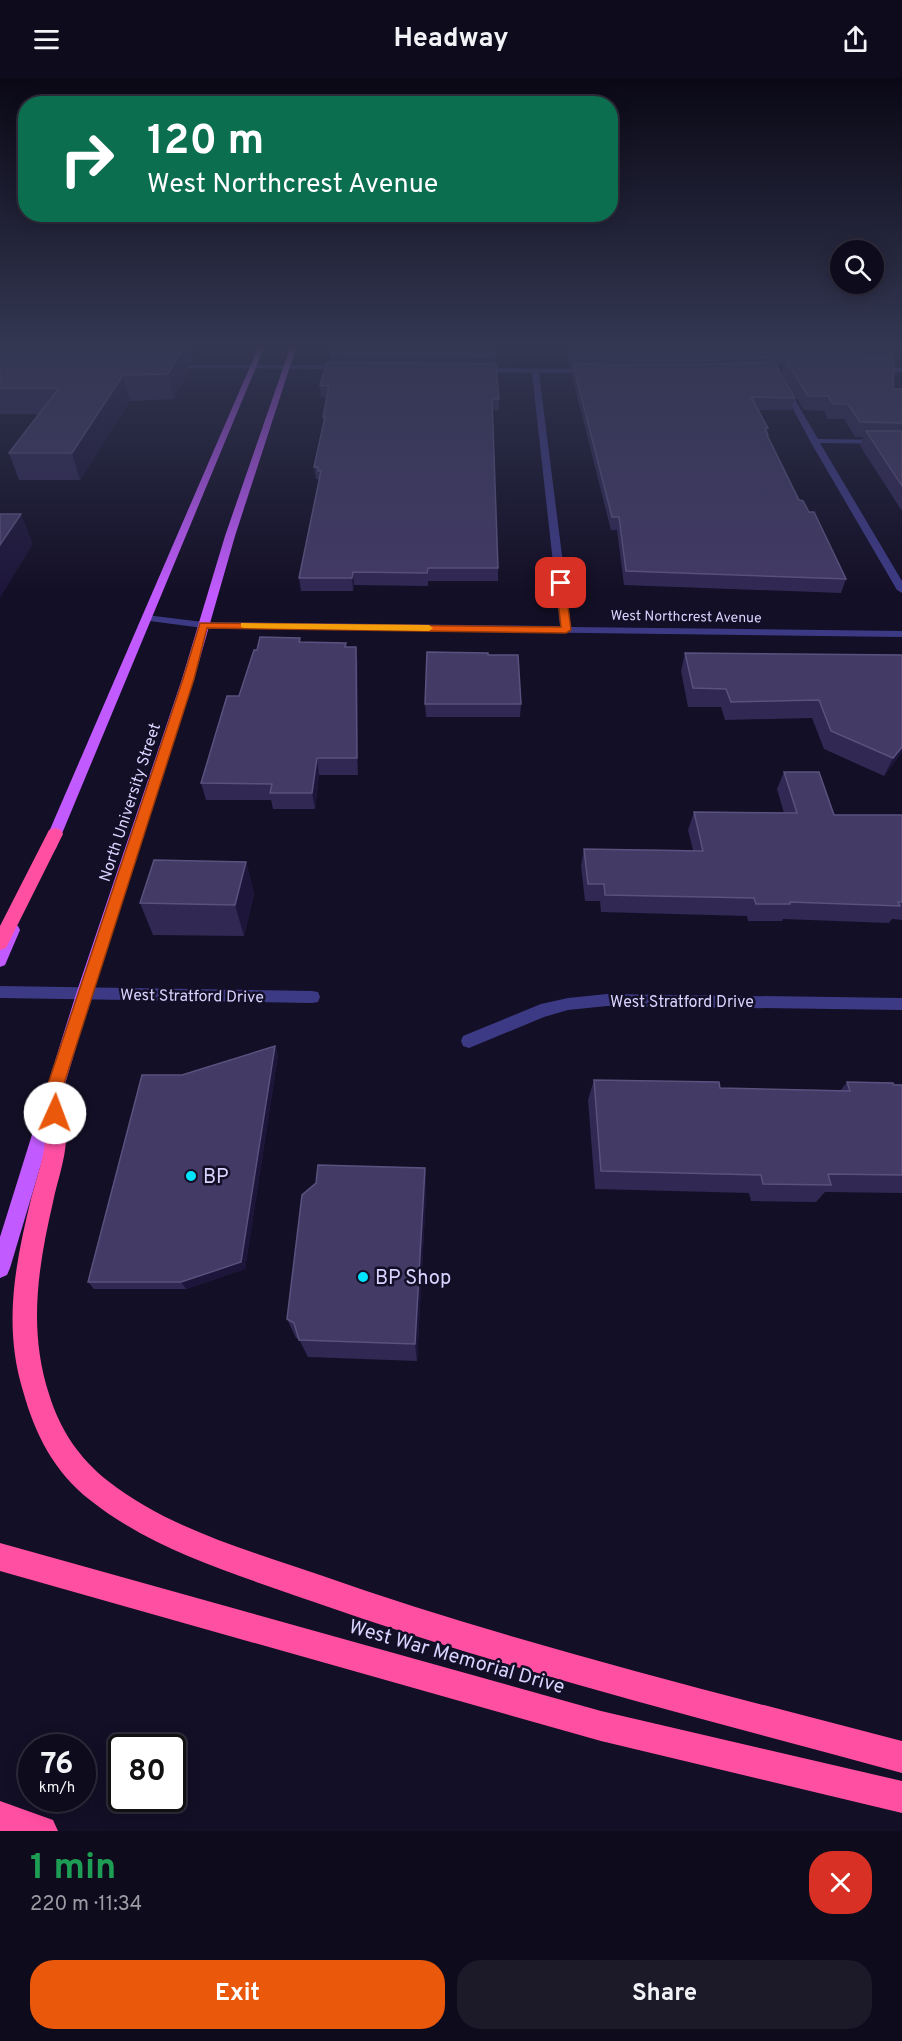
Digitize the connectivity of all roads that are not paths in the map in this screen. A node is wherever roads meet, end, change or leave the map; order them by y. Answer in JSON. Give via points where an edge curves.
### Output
{"nodes":[{"id":1,"x":227,"y":430,"type":"edge"},
{"id":2,"x":266,"y":430,"type":"edge"},
{"id":3,"x":542,"y":430,"type":"edge"},
{"id":4,"x":808,"y":430,"type":"edge"},
{"id":5,"x":814,"y":441,"type":"junction"},
{"id":6,"x":902,"y":442,"type":"edge"},
{"id":7,"x":902,"y":590,"type":"edge"},
{"id":8,"x":146,"y":618,"type":"junction"},
{"id":9,"x":203,"y":625,"type":"junction"},
{"id":10,"x":566,"y":630,"type":"junction"},
{"id":11,"x":902,"y":634,"type":"edge"},
{"id":12,"x":55,"y":834,"type":"junction"},
{"id":13,"x":0,"y":942,"type":"edge"},
{"id":14,"x":0,"y":961,"type":"edge"},
{"id":15,"x":0,"y":992,"type":"edge"},
{"id":16,"x":84,"y":994,"type":"junction"},
{"id":17,"x":312,"y":997,"type":"dead end"},
{"id":18,"x":902,"y":1004,"type":"edge"},
{"id":19,"x":469,"y":1041,"type":"dead end"},
{"id":20,"x":54,"y":1090,"type":"junction"},
{"id":21,"x":0,"y":1268,"type":"edge"},
{"id":22,"x":0,"y":1557,"type":"edge"},
{"id":23,"x":902,"y":1757,"type":"edge"},
{"id":24,"x":902,"y":1797,"type":"edge"},
{"id":25,"x":0,"y":1817,"type":"edge"},
{"id":26,"x":42,"y":1831,"type":"edge"}],
"edges":[{"from":1,"to":8,"type":"main road"},
{"from":2,"to":9,"type":"main road","name":"North University Street"},
{"from":3,"to":10,"type":"street"},
{"from":4,"to":5,"type":"street"},
{"from":5,"to":6,"type":"street"},
{"from":5,"to":7,"type":"street"},
{"from":8,"to":9,"type":"street","name":"West Northcrest Avenue"},
{"from":8,"to":12,"type":"main road"},
{"from":9,"to":10,"type":"street","name":"West Northcrest Avenue"},
{"from":9,"to":16,"type":"main road","name":"North University Street","via":[[189,679]]},
{"from":10,"to":11,"type":"street","name":"West Northcrest Avenue"},
{"from":12,"to":13,"type":"highway"},
{"from":12,"to":14,"type":"main road"},
{"from":15,"to":16,"type":"street","name":"West Stratford Drive"},
{"from":16,"to":17,"type":"street","name":"West Stratford Drive"},
{"from":16,"to":20,"type":"main road","name":"North University Street"},
{"from":18,"to":19,"type":"street","name":"West Stratford Drive","via":[[607,1000],[541,1011]]},
{"from":20,"to":21,"type":"main road","name":"North University Street"},
{"from":20,"to":23,"type":"highway","via":[[56,1137],[24,1293],[22,1338],[34,1388],[63,1454],[111,1500],[188,1541],[367,1608],[528,1656]]},
{"from":22,"to":24,"type":"highway","name":"West War Memorial Drive","via":[[601,1726]]},
{"from":25,"to":26,"type":"highway"}]}
